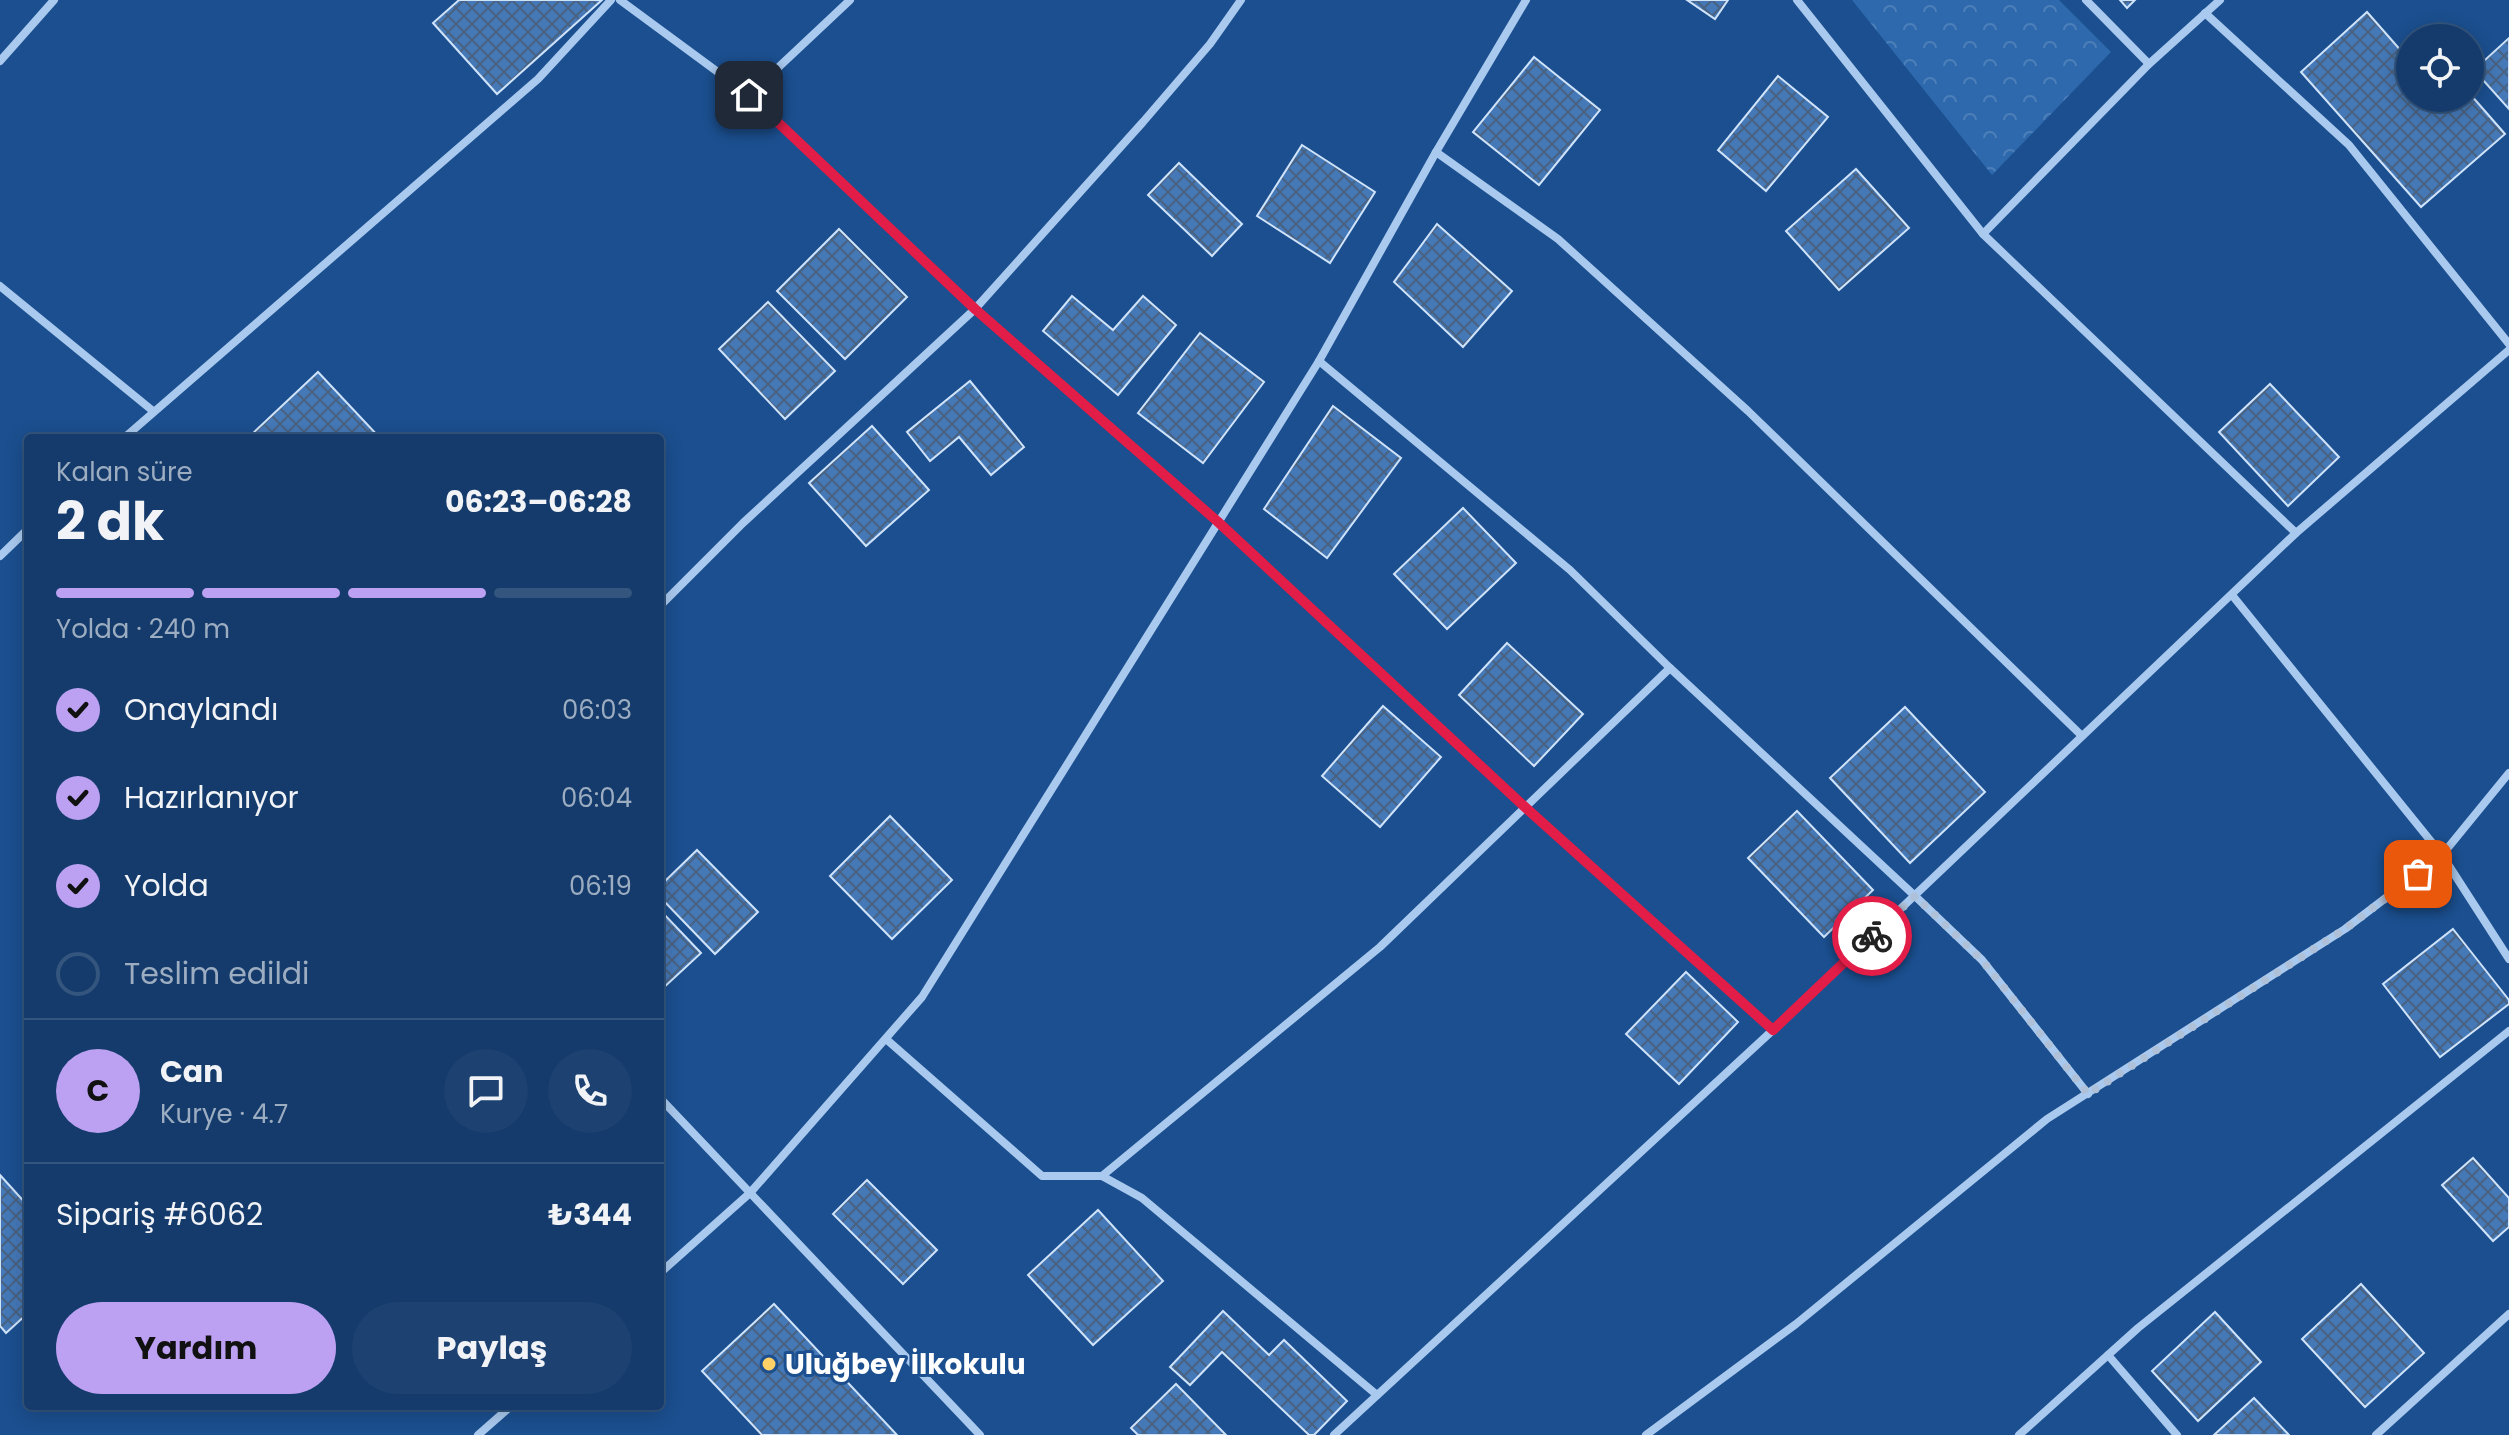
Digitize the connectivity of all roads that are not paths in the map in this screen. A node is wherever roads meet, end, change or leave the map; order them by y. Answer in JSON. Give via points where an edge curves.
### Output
{"nodes":[{"id":1,"x":54,"y":0,"type":"edge"},
{"id":2,"x":611,"y":0,"type":"edge"},
{"id":3,"x":620,"y":0,"type":"edge"},
{"id":4,"x":850,"y":0,"type":"edge"},
{"id":5,"x":1241,"y":0,"type":"edge"},
{"id":6,"x":1526,"y":0,"type":"edge"},
{"id":7,"x":1797,"y":0,"type":"edge"},
{"id":8,"x":2086,"y":0,"type":"edge"},
{"id":9,"x":2220,"y":0,"type":"edge"},
{"id":10,"x":2205,"y":13,"type":"junction"},
{"id":11,"x":0,"y":61,"type":"edge"},
{"id":12,"x":2149,"y":64,"type":"junction"},
{"id":13,"x":749,"y":95,"type":"junction"},
{"id":14,"x":1436,"y":152,"type":"junction"},
{"id":15,"x":1983,"y":234,"type":"junction"},
{"id":16,"x":0,"y":286,"type":"edge"},
{"id":17,"x":975,"y":309,"type":"junction"},
{"id":18,"x":2509,"y":347,"type":"edge"},
{"id":19,"x":1319,"y":361,"type":"junction"},
{"id":20,"x":153,"y":411,"type":"junction"},
{"id":21,"x":128,"y":434,"type":"edge"},
{"id":22,"x":1217,"y":521,"type":"junction"},
{"id":23,"x":24,"y":533,"type":"edge"},
{"id":24,"x":2296,"y":533,"type":"junction"},
{"id":25,"x":0,"y":556,"type":"edge"},
{"id":26,"x":2232,"y":595,"type":"junction"},
{"id":27,"x":664,"y":602,"type":"edge"},
{"id":28,"x":1670,"y":668,"type":"junction"},
{"id":29,"x":2082,"y":736,"type":"junction"},
{"id":30,"x":2509,"y":773,"type":"edge"},
{"id":31,"x":1526,"y":808,"type":"junction"},
{"id":32,"x":2442,"y":855,"type":"junction"},
{"id":33,"x":1915,"y":896,"type":"junction"},
{"id":34,"x":2509,"y":959,"type":"edge"},
{"id":35,"x":1773,"y":1030,"type":"junction"},
{"id":36,"x":2509,"y":1031,"type":"edge"},
{"id":37,"x":886,"y":1039,"type":"junction"},
{"id":38,"x":2088,"y":1094,"type":"junction"},
{"id":39,"x":664,"y":1102,"type":"edge"},
{"id":40,"x":1102,"y":1176,"type":"junction"},
{"id":41,"x":750,"y":1193,"type":"junction"},
{"id":42,"x":664,"y":1269,"type":"edge"},
{"id":43,"x":2509,"y":1314,"type":"edge"},
{"id":44,"x":2108,"y":1355,"type":"junction"},
{"id":45,"x":1377,"y":1395,"type":"junction"},
{"id":46,"x":506,"y":1410,"type":"edge"},
{"id":47,"x":478,"y":1435,"type":"edge"},
{"id":48,"x":980,"y":1435,"type":"edge"},
{"id":49,"x":1334,"y":1435,"type":"edge"},
{"id":50,"x":1646,"y":1435,"type":"edge"},
{"id":51,"x":2019,"y":1435,"type":"edge"},
{"id":52,"x":2177,"y":1435,"type":"edge"},
{"id":53,"x":2376,"y":1435,"type":"edge"}],
"edges":[{"from":1,"to":11,"type":"street"},
{"from":2,"to":20,"type":"street","via":[[538,79]]},
{"from":3,"to":13,"type":"street"},
{"from":4,"to":13,"type":"street"},
{"from":5,"to":17,"type":"street","via":[[1143,122]]},
{"from":6,"to":14,"type":"street"},
{"from":7,"to":15,"type":"street"},
{"from":8,"to":12,"type":"street"},
{"from":9,"to":10,"type":"street"},
{"from":10,"to":12,"type":"street"},
{"from":10,"to":18,"type":"street","via":[[2349,145]]},
{"from":12,"to":15,"type":"street"},
{"from":13,"to":17,"type":"street"},
{"from":14,"to":19,"type":"street"},
{"from":14,"to":29,"type":"street","via":[[1558,239],[1748,411]]},
{"from":15,"to":24,"type":"street"},
{"from":16,"to":20,"type":"street"},
{"from":17,"to":22,"type":"street"},
{"from":17,"to":27,"type":"street"},
{"from":18,"to":24,"type":"street"},
{"from":19,"to":22,"type":"street"},
{"from":19,"to":28,"type":"street","via":[[1570,570]]},
{"from":20,"to":21,"type":"street"},
{"from":22,"to":31,"type":"street"},
{"from":22,"to":37,"type":"street","via":[[922,997]]},
{"from":23,"to":25,"type":"street"},
{"from":24,"to":26,"type":"street"},
{"from":26,"to":29,"type":"street"},
{"from":26,"to":32,"type":"street"},
{"from":28,"to":31,"type":"street"},
{"from":28,"to":33,"type":"street"},
{"from":29,"to":33,"type":"street"},
{"from":30,"to":32,"type":"street"},
{"from":31,"to":35,"type":"street"},
{"from":31,"to":40,"type":"street","via":[[1380,947]]},
{"from":32,"to":34,"type":"street"},
{"from":32,"to":38,"type":"street","via":[[2345,929]]},
{"from":33,"to":35,"type":"street"},
{"from":33,"to":38,"type":"street","via":[[1982,960]]},
{"from":35,"to":45,"type":"street"},
{"from":36,"to":44,"type":"street"},
{"from":37,"to":40,"type":"street","via":[[1042,1176]]},
{"from":37,"to":41,"type":"street"},
{"from":38,"to":50,"type":"street","via":[[2047,1119],[1796,1324]]},
{"from":39,"to":41,"type":"street"},
{"from":40,"to":45,"type":"street","via":[[1142,1198]]},
{"from":41,"to":42,"type":"street"},
{"from":41,"to":48,"type":"street"},
{"from":43,"to":53,"type":"street"},
{"from":44,"to":51,"type":"street"},
{"from":44,"to":52,"type":"street"},
{"from":45,"to":49,"type":"street"},
{"from":46,"to":47,"type":"street"}]}
